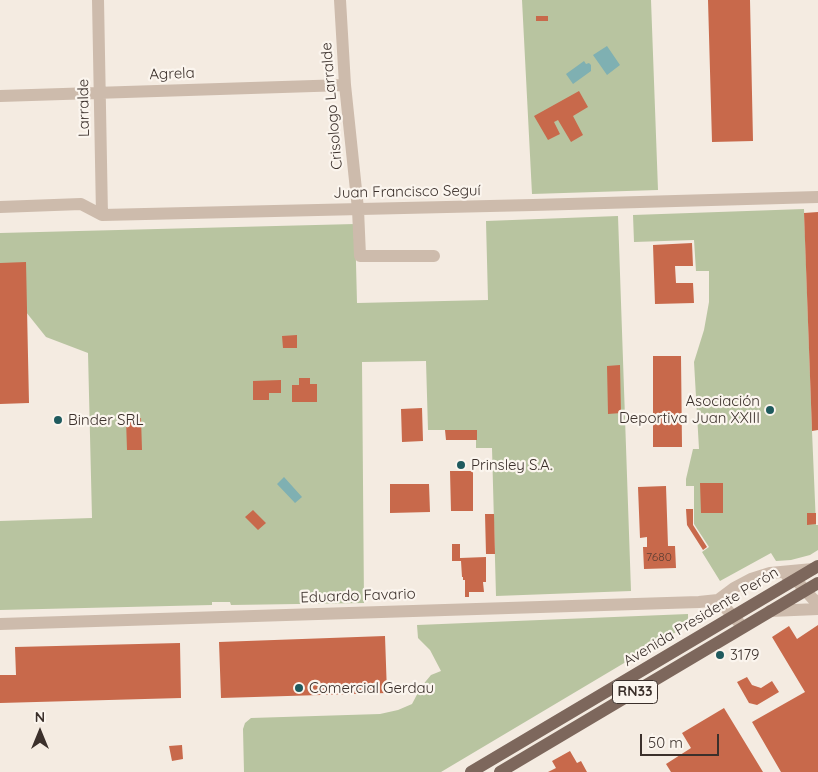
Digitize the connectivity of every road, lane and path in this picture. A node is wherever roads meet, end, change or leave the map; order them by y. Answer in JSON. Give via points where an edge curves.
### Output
{"nodes":[{"id":1,"x":98,"y":0,"type":"edge"},
{"id":2,"x":340,"y":0,"type":"edge"},
{"id":3,"x":345,"y":85,"type":"junction"},
{"id":4,"x":100,"y":93,"type":"junction"},
{"id":5,"x":0,"y":96,"type":"edge"},
{"id":6,"x":818,"y":197,"type":"edge"},
{"id":7,"x":0,"y":207,"type":"edge"},
{"id":8,"x":358,"y":209,"type":"junction"},
{"id":9,"x":102,"y":215,"type":"junction"},
{"id":10,"x":434,"y":256,"type":"dead end"},
{"id":11,"x":816,"y":568,"type":"edge"},
{"id":12,"x":770,"y":573,"type":"junction"},
{"id":13,"x":796,"y":580,"type":"junction"},
{"id":14,"x":818,"y":582,"type":"edge"},
{"id":15,"x":806,"y":590,"type":"junction"},
{"id":16,"x":718,"y":600,"type":"junction"},
{"id":17,"x":818,"y":602,"type":"edge"},
{"id":18,"x":818,"y":609,"type":"edge"},
{"id":19,"x":770,"y":611,"type":"junction"},
{"id":20,"x":733,"y":617,"type":"junction"},
{"id":21,"x":0,"y":624,"type":"edge"},
{"id":22,"x":743,"y":627,"type":"junction"},
{"id":23,"x":471,"y":772,"type":"edge"},
{"id":24,"x":500,"y":772,"type":"edge"}],
"edges":[{"from":1,"to":4,"type":"street","name":"Larralde"},
{"from":2,"to":3,"type":"street","name":"Crisologo Larralde"},
{"from":3,"to":4,"type":"street","name":"Agrela"},
{"from":3,"to":8,"type":"street","name":"Crisologo Larralde"},
{"from":4,"to":5,"type":"street","name":"Agrela"},
{"from":4,"to":9,"type":"street","name":"Larralde"},
{"from":6,"to":8,"type":"street","name":"Juan Francisco Seguí"},
{"from":7,"to":9,"type":"street","name":"Juan Francisco Seguí","via":[[81,204]]},
{"from":8,"to":9,"type":"street","name":"Juan Francisco Seguí"},
{"from":8,"to":10,"type":"street","name":"Crisologo Larralde","via":[[360,256]]},
{"from":11,"to":12,"type":"street","name":"Eduardo Favario"},
{"from":11,"to":13,"type":"main road","name":"Avenida Presidente Perón","number":"RN33"},
{"from":12,"to":13,"type":"street"},
{"from":12,"to":16,"type":"street","name":"Eduardo Favario","via":[[751,579]]},
{"from":13,"to":15,"type":"street"},
{"from":13,"to":20,"type":"main road","name":"Avenida Presidente Perón","number":"RN33"},
{"from":14,"to":15,"type":"main road","name":"Avenida Presidente Perón","number":"RN33"},
{"from":15,"to":17,"type":"street"},
{"from":15,"to":19,"type":"main road","name":"Avenida Presidente Perón","number":"RN33"},
{"from":16,"to":20,"type":"street"},
{"from":16,"to":21,"type":"street","name":"Eduardo Favario"},
{"from":18,"to":19,"type":"street"},
{"from":19,"to":22,"type":"main road","name":"Avenida Presidente Perón","number":"RN33"},
{"from":20,"to":22,"type":"street"},
{"from":20,"to":23,"type":"main road","name":"Avenida Presidente Perón","number":"RN33"},
{"from":22,"to":24,"type":"main road","name":"Avenida Presidente Perón","number":"RN33"}]}
